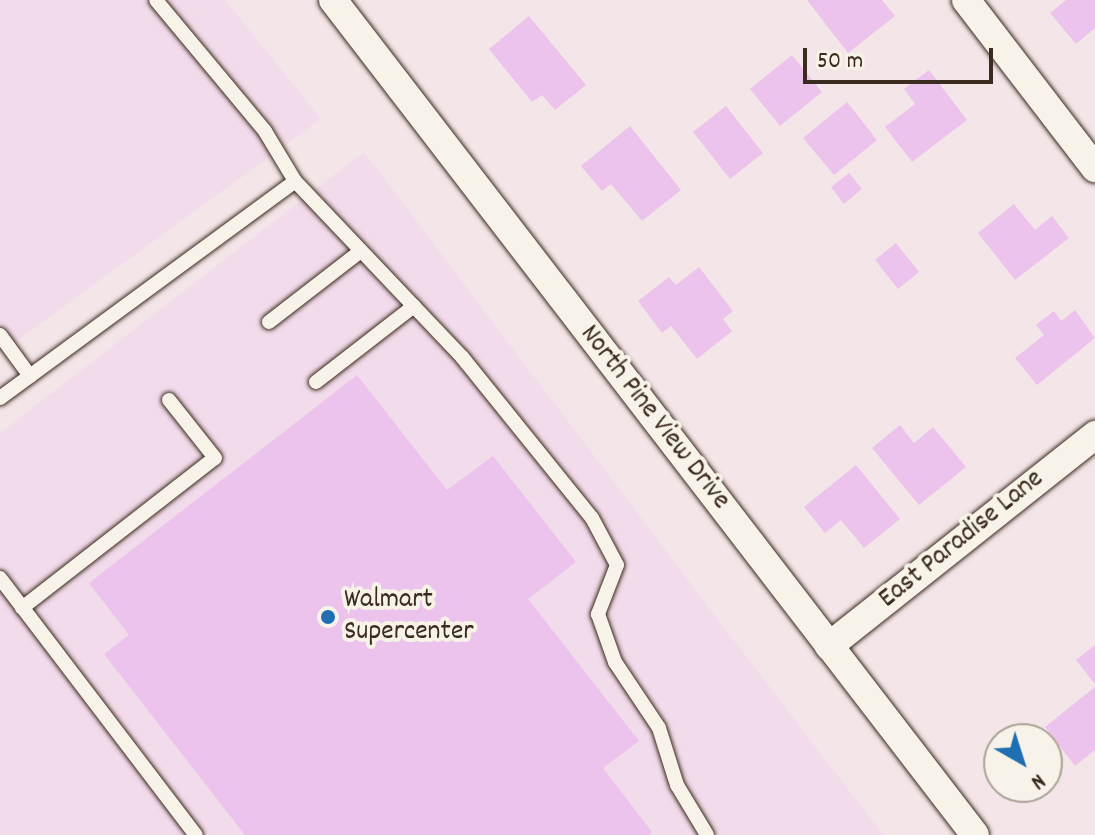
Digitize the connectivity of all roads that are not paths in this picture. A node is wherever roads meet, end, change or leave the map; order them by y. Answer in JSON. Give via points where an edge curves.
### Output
{"nodes":[{"id":1,"x":156,"y":0,"type":"edge"},
{"id":2,"x":333,"y":0,"type":"edge"},
{"id":3,"x":966,"y":0,"type":"edge"},
{"id":4,"x":1095,"y":168,"type":"edge"},
{"id":5,"x":295,"y":181,"type":"junction"},
{"id":6,"x":361,"y":251,"type":"junction"},
{"id":7,"x":414,"y":306,"type":"junction"},
{"id":8,"x":269,"y":322,"type":"dead end"},
{"id":9,"x":0,"y":335,"type":"edge"},
{"id":10,"x":30,"y":376,"type":"junction"},
{"id":11,"x":316,"y":382,"type":"dead end"},
{"id":12,"x":0,"y":398,"type":"edge"},
{"id":13,"x":169,"y":400,"type":"dead end"},
{"id":14,"x":1095,"y":435,"type":"edge"},
{"id":15,"x":0,"y":578,"type":"edge"},
{"id":16,"x":22,"y":608,"type":"junction"},
{"id":17,"x":829,"y":646,"type":"junction"},
{"id":18,"x":196,"y":835,"type":"edge"},
{"id":19,"x":707,"y":835,"type":"edge"},
{"id":20,"x":975,"y":835,"type":"edge"}],
"edges":[{"from":1,"to":5,"type":"lane","via":[[265,131]]},
{"from":2,"to":17,"type":"street","name":"North Pine View Drive"},
{"from":3,"to":4,"type":"street"},
{"from":5,"to":6,"type":"lane"},
{"from":5,"to":10,"type":"lane"},
{"from":6,"to":7,"type":"lane"},
{"from":6,"to":8,"type":"lane"},
{"from":7,"to":11,"type":"lane"},
{"from":7,"to":19,"type":"lane","via":[[592,518],[617,565],[598,614],[615,662],[659,728],[677,785]]},
{"from":9,"to":10,"type":"lane"},
{"from":10,"to":12,"type":"lane"},
{"from":13,"to":16,"type":"lane","via":[[215,458]]},
{"from":14,"to":17,"type":"street","name":"East Paradise Lane"},
{"from":15,"to":16,"type":"lane"},
{"from":16,"to":18,"type":"lane"},
{"from":17,"to":20,"type":"street","name":"North Pine View Drive"}]}
